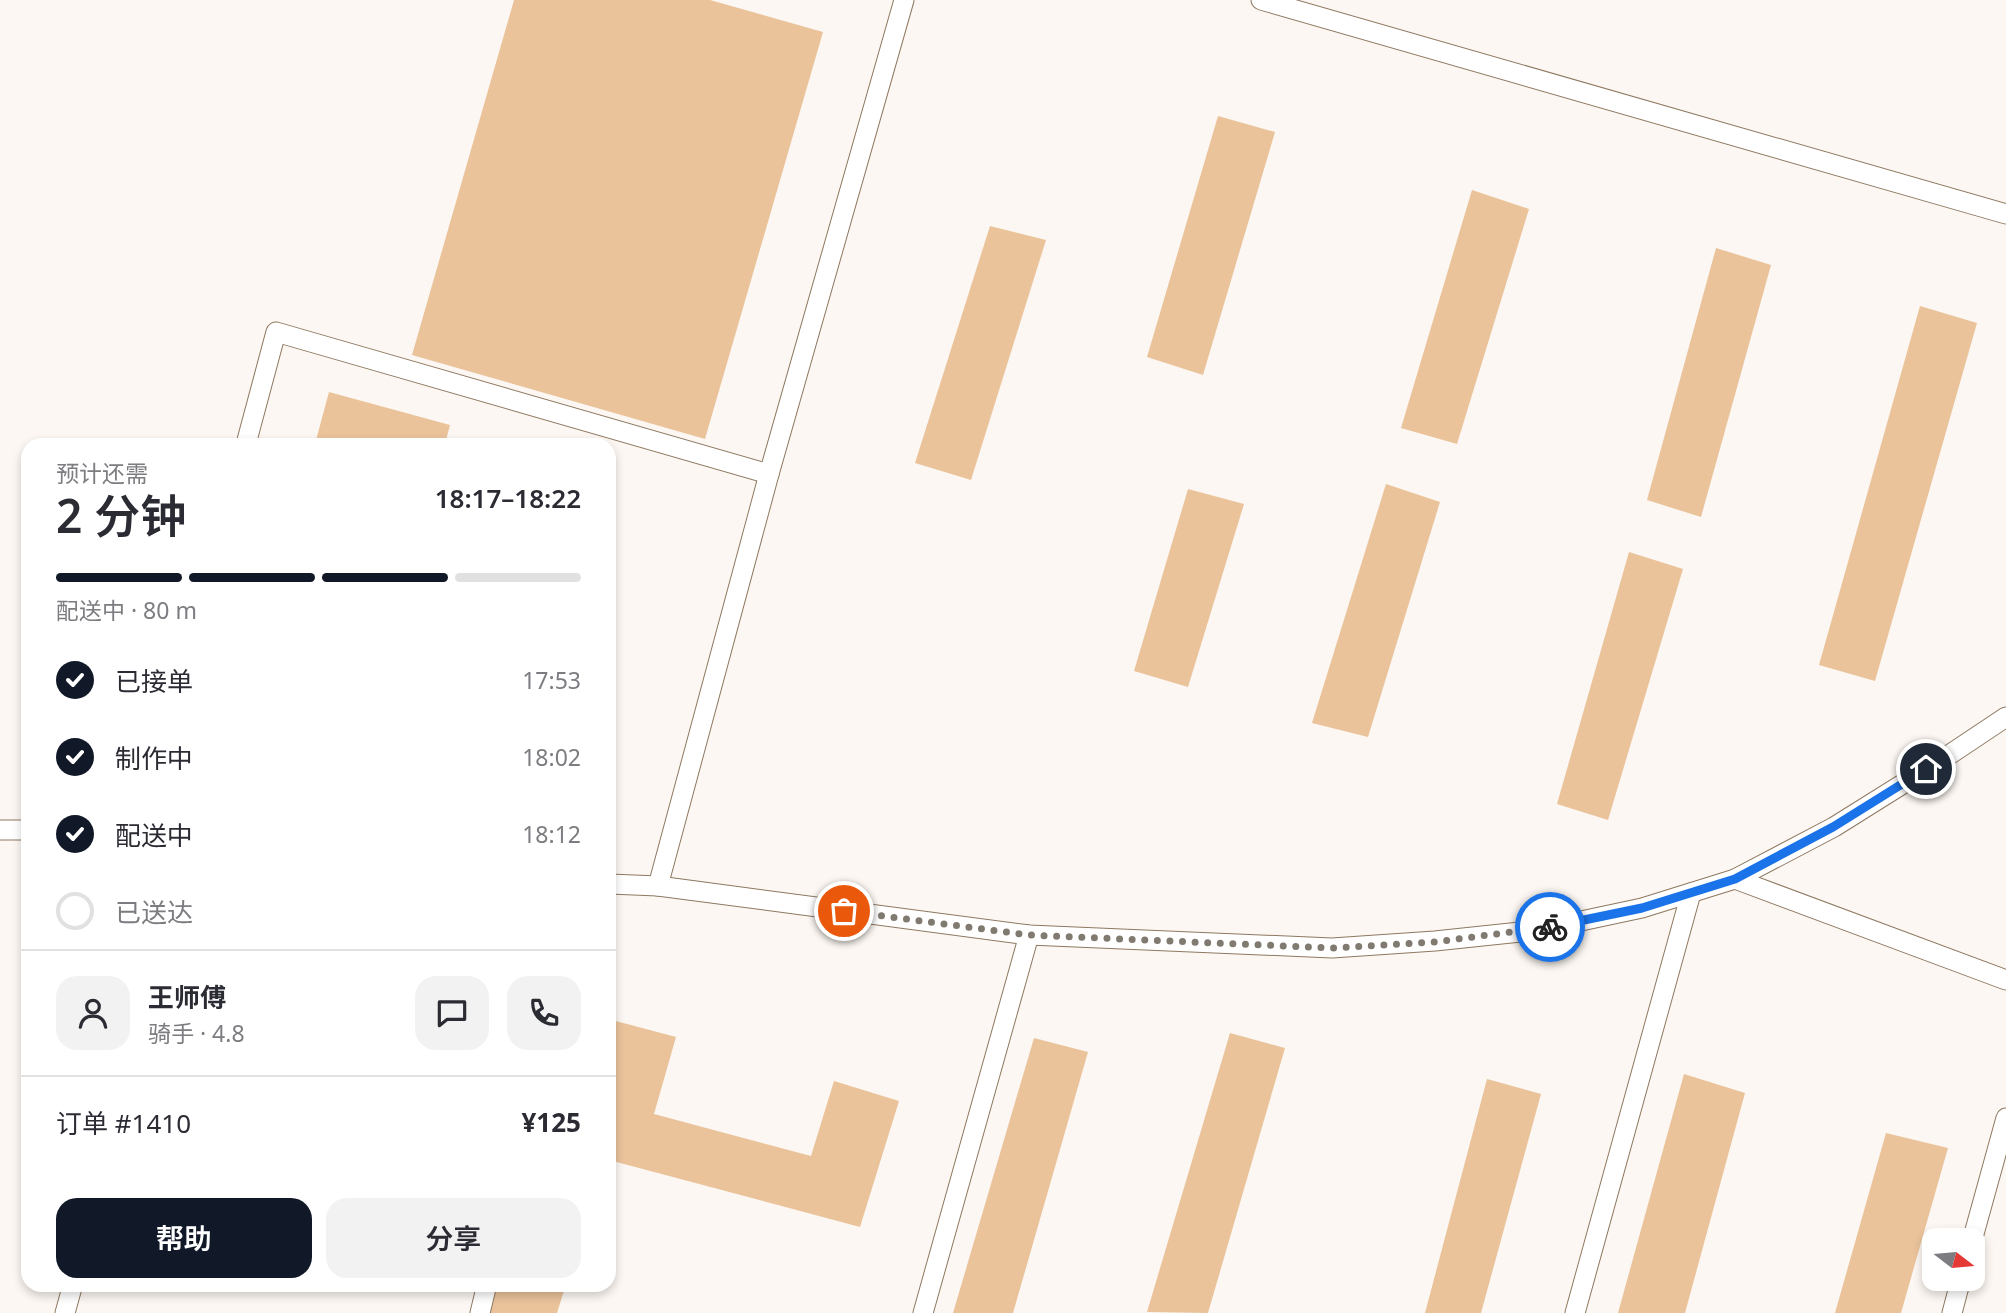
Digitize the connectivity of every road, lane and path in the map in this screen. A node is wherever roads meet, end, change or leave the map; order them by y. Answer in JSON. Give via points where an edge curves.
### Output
{"nodes":[{"id":1,"x":904,"y":0,"type":"edge"},
{"id":2,"x":1261,"y":0,"type":"edge"},
{"id":3,"x":2006,"y":214,"type":"edge"},
{"id":4,"x":248,"y":438,"type":"edge"},
{"id":5,"x":769,"y":474,"type":"junction"},
{"id":6,"x":2006,"y":717,"type":"edge"},
{"id":7,"x":0,"y":830,"type":"edge"},
{"id":8,"x":21,"y":830,"type":"edge"},
{"id":9,"x":1735,"y":879,"type":"junction"},
{"id":10,"x":616,"y":884,"type":"edge"},
{"id":11,"x":658,"y":887,"type":"junction"},
{"id":12,"x":1691,"y":893,"type":"junction"},
{"id":13,"x":1029,"y":935,"type":"junction"},
{"id":14,"x":2006,"y":980,"type":"edge"},
{"id":15,"x":2006,"y":1118,"type":"edge"},
{"id":16,"x":1976,"y":1228,"type":"edge"},
{"id":17,"x":71,"y":1292,"type":"edge"},
{"id":18,"x":485,"y":1292,"type":"edge"},
{"id":19,"x":1958,"y":1292,"type":"edge"},
{"id":20,"x":65,"y":1313,"type":"edge"},
{"id":21,"x":480,"y":1313,"type":"edge"},
{"id":22,"x":923,"y":1313,"type":"edge"},
{"id":23,"x":1575,"y":1313,"type":"edge"},
{"id":24,"x":1952,"y":1313,"type":"edge"}],
"edges":[{"from":1,"to":5,"type":"lane"},
{"from":2,"to":3,"type":"lane"},
{"from":4,"to":5,"type":"lane","via":[[276,332]]},
{"from":5,"to":11,"type":"lane"},
{"from":6,"to":9,"type":"lane","via":[[1833,827]]},
{"from":7,"to":8,"type":"lane"},
{"from":9,"to":12,"type":"lane"},
{"from":9,"to":14,"type":"lane"},
{"from":10,"to":11,"type":"lane"},
{"from":11,"to":13,"type":"lane"},
{"from":12,"to":13,"type":"lane","via":[[1539,930],[1435,942],[1332,948]]},
{"from":12,"to":23,"type":"lane"},
{"from":13,"to":22,"type":"lane"},
{"from":15,"to":16,"type":"lane"},
{"from":17,"to":20,"type":"lane"},
{"from":18,"to":21,"type":"lane"},
{"from":19,"to":24,"type":"lane"}]}
